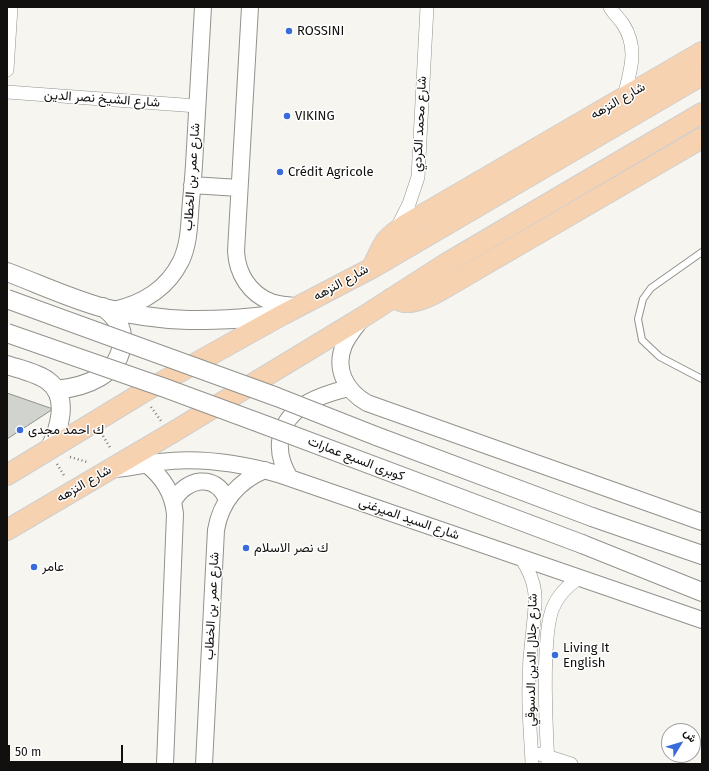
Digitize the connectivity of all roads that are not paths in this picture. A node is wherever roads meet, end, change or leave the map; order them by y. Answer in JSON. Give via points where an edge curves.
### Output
{"nodes":[{"id":1,"x":11,"y":7,"type":"edge"},
{"id":2,"x":203,"y":7,"type":"edge"},
{"id":3,"x":250,"y":7,"type":"edge"},
{"id":4,"x":427,"y":7,"type":"edge"},
{"id":5,"x":610,"y":7,"type":"edge"},
{"id":6,"x":702,"y":52,"type":"edge"},
{"id":7,"x":7,"y":70,"type":"edge"},
{"id":8,"x":702,"y":75,"type":"edge"},
{"id":9,"x":7,"y":92,"type":"edge"},
{"id":10,"x":624,"y":97,"type":"junction"},
{"id":11,"x":197,"y":106,"type":"junction"},
{"id":12,"x":702,"y":113,"type":"edge"},
{"id":13,"x":702,"y":138,"type":"edge"},
{"id":14,"x":192,"y":185,"type":"junction"},
{"id":15,"x":239,"y":188,"type":"junction"},
{"id":16,"x":392,"y":235,"type":"junction"},
{"id":17,"x":702,"y":252,"type":"edge"},
{"id":18,"x":372,"y":268,"type":"junction"},
{"id":19,"x":7,"y":272,"type":"edge"},
{"id":20,"x":392,"y":298,"type":"junction"},
{"id":21,"x":7,"y":299,"type":"edge"},
{"id":22,"x":109,"y":309,"type":"junction"},
{"id":23,"x":291,"y":311,"type":"junction"},
{"id":24,"x":363,"y":317,"type":"junction"},
{"id":25,"x":7,"y":333,"type":"edge"},
{"id":26,"x":7,"y":365,"type":"edge"},
{"id":27,"x":702,"y":379,"type":"edge"},
{"id":28,"x":349,"y":388,"type":"junction"},
{"id":29,"x":56,"y":390,"type":"junction"},
{"id":30,"x":49,"y":450,"type":"junction"},
{"id":31,"x":146,"y":464,"type":"junction"},
{"id":32,"x":115,"y":466,"type":"junction"},
{"id":33,"x":265,"y":470,"type":"junction"},
{"id":34,"x":7,"y":475,"type":"edge"},
{"id":35,"x":290,"y":478,"type":"junction"},
{"id":36,"x":227,"y":500,"type":"junction"},
{"id":37,"x":173,"y":502,"type":"junction"},
{"id":38,"x":702,"y":522,"type":"edge"},
{"id":39,"x":7,"y":530,"type":"edge"},
{"id":40,"x":702,"y":555,"type":"edge"},
{"id":41,"x":521,"y":558,"type":"junction"},
{"id":42,"x":579,"y":578,"type":"junction"},
{"id":43,"x":702,"y":592,"type":"edge"},
{"id":44,"x":702,"y":620,"type":"edge"},
{"id":45,"x":532,"y":758,"type":"edge"},
{"id":46,"x":548,"y":760,"type":"edge"},
{"id":47,"x":165,"y":764,"type":"edge"},
{"id":48,"x":204,"y":764,"type":"edge"},
{"id":49,"x":570,"y":764,"type":"edge"}],
"edges":[{"from":1,"to":7,"type":"street"},
{"from":2,"to":11,"type":"street","name":"شارع عمر بن الخطاب"},
{"from":3,"to":15,"type":"street"},
{"from":4,"to":16,"type":"street","name":"شارع محمد الكردي","via":[[418,177],[409,204]]},
{"from":5,"to":10,"type":"street","via":[[623,25],[632,46],[631,68]]},
{"from":6,"to":10,"type":"main road","name":"شارع النزهه"},
{"from":8,"to":18,"type":"main road"},
{"from":9,"to":11,"type":"street","name":"شارع الشيخ نصر الدين"},
{"from":10,"to":16,"type":"main road","name":"شارع النزهه"},
{"from":11,"to":14,"type":"street","name":"شارع عمر بن الخطاب"},
{"from":12,"to":20,"type":"main road","name":"شارع النزهه"},
{"from":13,"to":20,"type":"main road","via":[[441,290],[413,301],[404,302]]},
{"from":14,"to":15,"type":"street"},
{"from":14,"to":22,"type":"street","name":"شارع عمر بن الخطاب","via":[[188,238],[181,262],[167,282],[149,297],[138,303]]},
{"from":15,"to":23,"type":"street","via":[[236,261],[241,274],[254,292]]},
{"from":16,"to":18,"type":"main road","name":"شارع النزهه"},
{"from":17,"to":27,"type":"lane","via":[[651,288],[643,299],[638,319],[642,340],[660,357]]},
{"from":18,"to":23,"type":"main road","name":"شارع النزهه"},
{"from":19,"to":22,"type":"main road"},
{"from":20,"to":24,"type":"main road","name":"شارع النزهه"},
{"from":21,"to":40,"type":"main road","bridge":true,"via":[[264,392],[592,517]]},
{"from":22,"to":23,"type":"main road","via":[[187,320],[248,318]]},
{"from":22,"to":29,"type":"main road","via":[[121,330],[122,346],[118,360],[108,371],[90,382]]},
{"from":23,"to":30,"type":"main road","name":"شارع النزهه","via":[[142,393]]},
{"from":24,"to":28,"type":"street","via":[[348,338],[341,358],[342,372]]},
{"from":24,"to":32,"type":"main road","name":"شارع النزهه"},
{"from":25,"to":43,"type":"main road","name":"كوبرى السبع عمارات","bridge":true,"via":[[265,425],[582,544]]},
{"from":26,"to":29,"type":"main road","via":[[43,378]]},
{"from":28,"to":35,"type":"street","via":[[302,406],[286,424],[280,448],[282,464]]},
{"from":28,"to":38,"type":"street","via":[[360,399],[374,406]]},
{"from":29,"to":30,"type":"main road","via":[[61,408],[60,420]]},
{"from":30,"to":34,"type":"main road","name":"شارع النزهه"},
{"from":31,"to":32,"type":"street","name":"شارع السيد الميرغنى","via":[[126,468]]},
{"from":31,"to":33,"type":"street","name":"شارع السيد الميرغنى","via":[[199,460],[239,464]]},
{"from":31,"to":37,"type":"street","via":[[163,480]]},
{"from":32,"to":39,"type":"main road","name":"شارع النزهه"},
{"from":33,"to":35,"type":"street","name":"شارع السيد الميرغنى"},
{"from":33,"to":36,"type":"street","name":"شارع عمر بن الخطاب","via":[[246,480]]},
{"from":35,"to":41,"type":"street","name":"شارع السيد الميرغنى"},
{"from":36,"to":37,"type":"street","via":[[222,490],[203,481],[183,488]]},
{"from":36,"to":48,"type":"street","name":"شارع عمر بن الخطاب","via":[[216,530]]},
{"from":37,"to":47,"type":"street","via":[[176,520]]},
{"from":41,"to":42,"type":"street","name":"شارع السيد الميرغنى"},
{"from":41,"to":45,"type":"street","name":"شارع جلال الدين الدسوقي","via":[[531,576],[536,604],[529,681]]},
{"from":42,"to":44,"type":"street","name":"شارع السيد الميرغنى"},
{"from":42,"to":46,"type":"street","name":"شارع جلال الدين الدسوقي","via":[[559,597],[548,623],[545,689]]},
{"from":45,"to":46,"type":"street"},
{"from":46,"to":49,"type":"street"}]}
